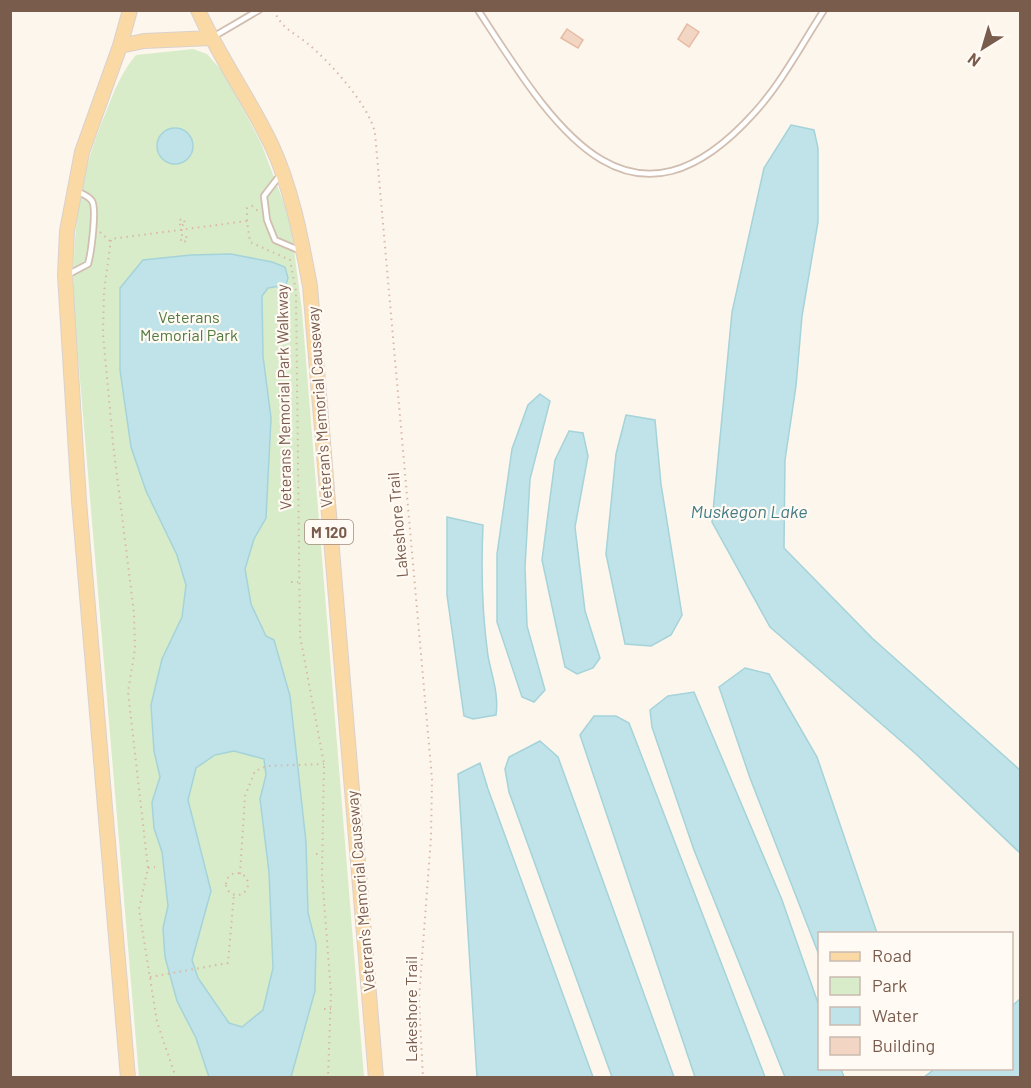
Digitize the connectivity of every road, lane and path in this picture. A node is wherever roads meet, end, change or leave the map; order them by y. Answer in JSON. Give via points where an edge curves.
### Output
{"nodes":[{"id":1,"x":130,"y":10,"type":"edge"},
{"id":2,"x":198,"y":10,"type":"edge"},
{"id":3,"x":259,"y":10,"type":"edge"},
{"id":4,"x":274,"y":10,"type":"edge"},
{"id":5,"x":478,"y":10,"type":"edge"},
{"id":6,"x":824,"y":10,"type":"edge"},
{"id":7,"x":211,"y":38,"type":"junction"},
{"id":8,"x":120,"y":46,"type":"junction"},
{"id":9,"x":282,"y":172,"type":"junction"},
{"id":10,"x":73,"y":189,"type":"junction"},
{"id":11,"x":267,"y":218,"type":"junction"},
{"id":12,"x":247,"y":221,"type":"junction"},
{"id":13,"x":182,"y":225,"type":"dead end"},
{"id":14,"x":93,"y":226,"type":"junction"},
{"id":15,"x":182,"y":230,"type":"junction"},
{"id":16,"x":183,"y":235,"type":"dead end"},
{"id":17,"x":111,"y":242,"type":"junction"},
{"id":18,"x":303,"y":252,"type":"junction"},
{"id":19,"x":65,"y":275,"type":"junction"},
{"id":20,"x":296,"y":422,"type":"junction"},
{"id":21,"x":290,"y":423,"type":"dead end"},
{"id":22,"x":291,"y":582,"type":"dead end"},
{"id":23,"x":298,"y":582,"type":"junction"},
{"id":24,"x":324,"y":764,"type":"junction"},
{"id":25,"x":316,"y":854,"type":"dead end"},
{"id":26,"x":322,"y":854,"type":"junction"},
{"id":27,"x":155,"y":867,"type":"dead end"},
{"id":28,"x":148,"y":868,"type":"junction"},
{"id":29,"x":240,"y":874,"type":"junction"},
{"id":30,"x":234,"y":894,"type":"junction"},
{"id":31,"x":150,"y":977,"type":"junction"},
{"id":32,"x":324,"y":1009,"type":"dead end"},
{"id":33,"x":331,"y":1009,"type":"junction"},
{"id":34,"x":129,"y":1077,"type":"edge"},
{"id":35,"x":176,"y":1077,"type":"edge"},
{"id":36,"x":328,"y":1077,"type":"edge"},
{"id":37,"x":376,"y":1077,"type":"edge"},
{"id":38,"x":423,"y":1077,"type":"edge"}],
"edges":[{"from":1,"to":8,"type":"main road"},
{"from":2,"to":7,"type":"main road","name":"Veteran's Memorial Causeway","number":"M 120"},
{"from":3,"to":7,"type":"lane"},
{"from":4,"to":38,"type":"path","name":"Lakeshore Trail","via":[[281,25],[316,52],[372,120],[379,162],[432,779],[419,999]]},
{"from":5,"to":6,"type":"lane","via":[[517,70],[575,139],[612,168],[646,176],[675,171],[726,141],[756,111]]},
{"from":7,"to":8,"type":"main road"},
{"from":7,"to":9,"type":"main road","name":"Veteran's Memorial Causeway","number":"M 120","via":[[242,89]]},
{"from":8,"to":10,"type":"main road","via":[[96,108]]},
{"from":9,"to":11,"type":"lane","via":[[265,192]]},
{"from":9,"to":18,"type":"main road","name":"Veteran's Memorial Causeway","number":"M 120"},
{"from":10,"to":14,"type":"lane","via":[[92,201]]},
{"from":10,"to":19,"type":"main road"},
{"from":11,"to":12,"type":"path","via":[[252,206],[247,208]]},
{"from":11,"to":18,"type":"lane","via":[[275,240]]},
{"from":12,"to":15,"type":"path"},
{"from":12,"to":20,"type":"path","name":"Veterans Memorial Park Walkway","via":[[250,242],[290,260],[296,291]]},
{"from":13,"to":15,"type":"path"},
{"from":14,"to":17,"type":"path"},
{"from":14,"to":19,"type":"lane","via":[[88,264]]},
{"from":15,"to":16,"type":"path"},
{"from":15,"to":17,"type":"path"},
{"from":17,"to":28,"type":"path","via":[[103,334],[134,613],[135,649],[128,692]]},
{"from":18,"to":37,"type":"main road","name":"Veteran's Memorial Causeway","number":"M 120","via":[[310,286]]},
{"from":19,"to":34,"type":"main road","via":[[79,501]]},
{"from":20,"to":21,"type":"path"},
{"from":20,"to":23,"type":"path","name":"Veterans Memorial Park Walkway"},
{"from":22,"to":23,"type":"path"},
{"from":23,"to":24,"type":"path","name":"Veterans Memorial Park Walkway","via":[[300,636]]},
{"from":24,"to":26,"type":"path","name":"Veterans Memorial Park Walkway"},
{"from":24,"to":29,"type":"path","via":[[267,766],[255,771],[245,796]]},
{"from":25,"to":26,"type":"path"},
{"from":26,"to":33,"type":"path","name":"Veterans Memorial Park Walkway"},
{"from":27,"to":28,"type":"path"},
{"from":28,"to":31,"type":"path","via":[[140,909]]},
{"from":29,"to":30,"type":"path","via":[[247,886],[244,892]]},
{"from":29,"to":30,"type":"path","via":[[232,874],[226,881]]},
{"from":30,"to":31,"type":"path","via":[[228,963]]},
{"from":31,"to":35,"type":"path","via":[[157,1022]]},
{"from":32,"to":33,"type":"path"},
{"from":33,"to":36,"type":"path","name":"Veterans Memorial Park Walkway"}]}
